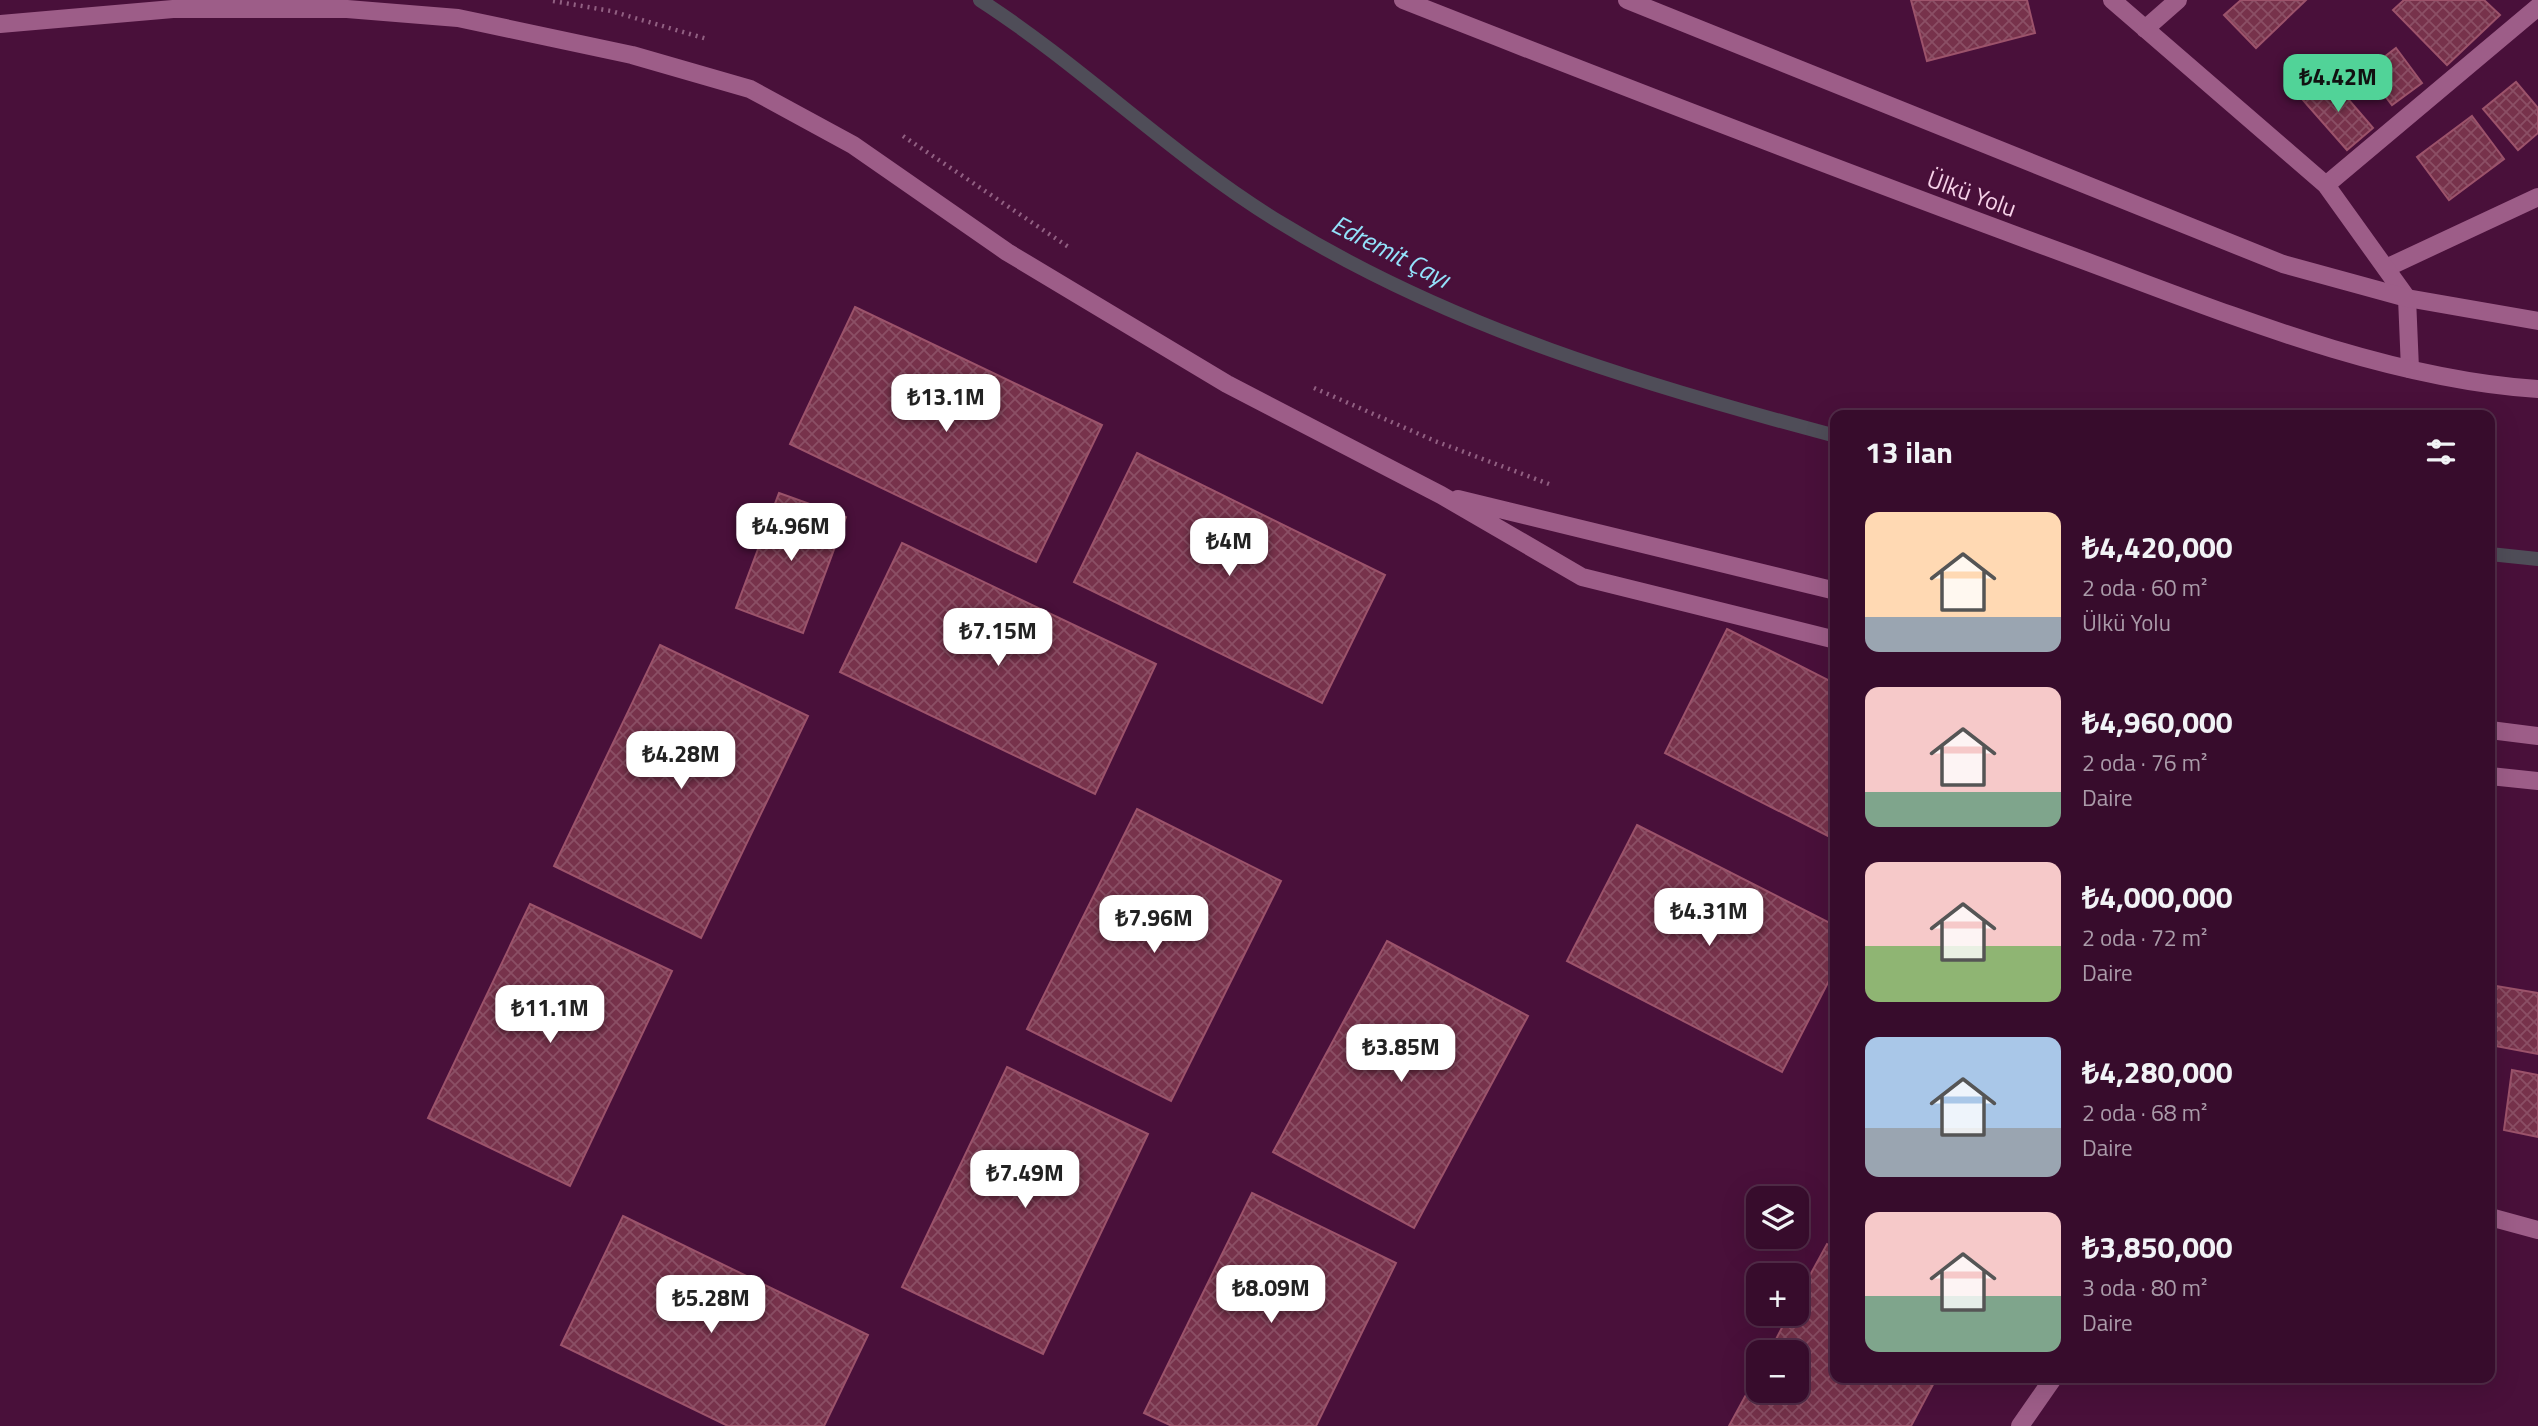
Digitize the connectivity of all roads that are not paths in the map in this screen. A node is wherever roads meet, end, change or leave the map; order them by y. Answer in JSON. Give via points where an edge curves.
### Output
{"nodes":[{"id":1,"x":1403,"y":0,"type":"edge"},
{"id":2,"x":1627,"y":0,"type":"edge"},
{"id":3,"x":2112,"y":0,"type":"edge"},
{"id":4,"x":2178,"y":0,"type":"edge"},
{"id":5,"x":2538,"y":7,"type":"edge"},
{"id":6,"x":0,"y":24,"type":"edge"},
{"id":7,"x":2146,"y":29,"type":"junction"},
{"id":8,"x":2326,"y":185,"type":"junction"},
{"id":9,"x":2538,"y":197,"type":"edge"},
{"id":10,"x":2386,"y":268,"type":"junction"},
{"id":11,"x":2407,"y":298,"type":"junction"},
{"id":12,"x":2538,"y":321,"type":"edge"},
{"id":13,"x":2410,"y":369,"type":"junction"},
{"id":14,"x":2538,"y":389,"type":"edge"},
{"id":15,"x":1441,"y":495,"type":"junction"},
{"id":16,"x":1830,"y":590,"type":"edge"},
{"id":17,"x":1830,"y":639,"type":"edge"},
{"id":18,"x":2495,"y":731,"type":"edge"},
{"id":19,"x":2538,"y":736,"type":"edge"},
{"id":20,"x":2495,"y":777,"type":"edge"},
{"id":21,"x":2538,"y":781,"type":"edge"},
{"id":22,"x":2495,"y":1218,"type":"edge"},
{"id":23,"x":2538,"y":1230,"type":"edge"},
{"id":24,"x":2050,"y":1383,"type":"edge"},
{"id":25,"x":2020,"y":1426,"type":"edge"}],
"edges":[{"from":1,"to":13,"type":"street","name":"Ülkü Yolu","via":[[1791,153],[2259,325]]},
{"from":2,"to":11,"type":"street","name":"Ülkü Yolu","via":[[2283,264]]},
{"from":3,"to":7,"type":"street"},
{"from":4,"to":7,"type":"street"},
{"from":5,"to":8,"type":"street"},
{"from":6,"to":15,"type":"street","via":[[173,9],[347,9],[444,16],[632,55],[750,89],[853,145],[1007,252],[1227,384]]},
{"from":7,"to":8,"type":"street"},
{"from":8,"to":10,"type":"street"},
{"from":9,"to":10,"type":"street"},
{"from":10,"to":11,"type":"street"},
{"from":11,"to":12,"type":"street","name":"Ülkü Yolu"},
{"from":11,"to":13,"type":"street"},
{"from":13,"to":14,"type":"street","name":"Ülkü Yolu"},
{"from":15,"to":16,"type":"street"},
{"from":15,"to":17,"type":"street","via":[[1582,577]]},
{"from":18,"to":19,"type":"street"},
{"from":20,"to":21,"type":"street"},
{"from":22,"to":23,"type":"street"},
{"from":24,"to":25,"type":"street"}]}
